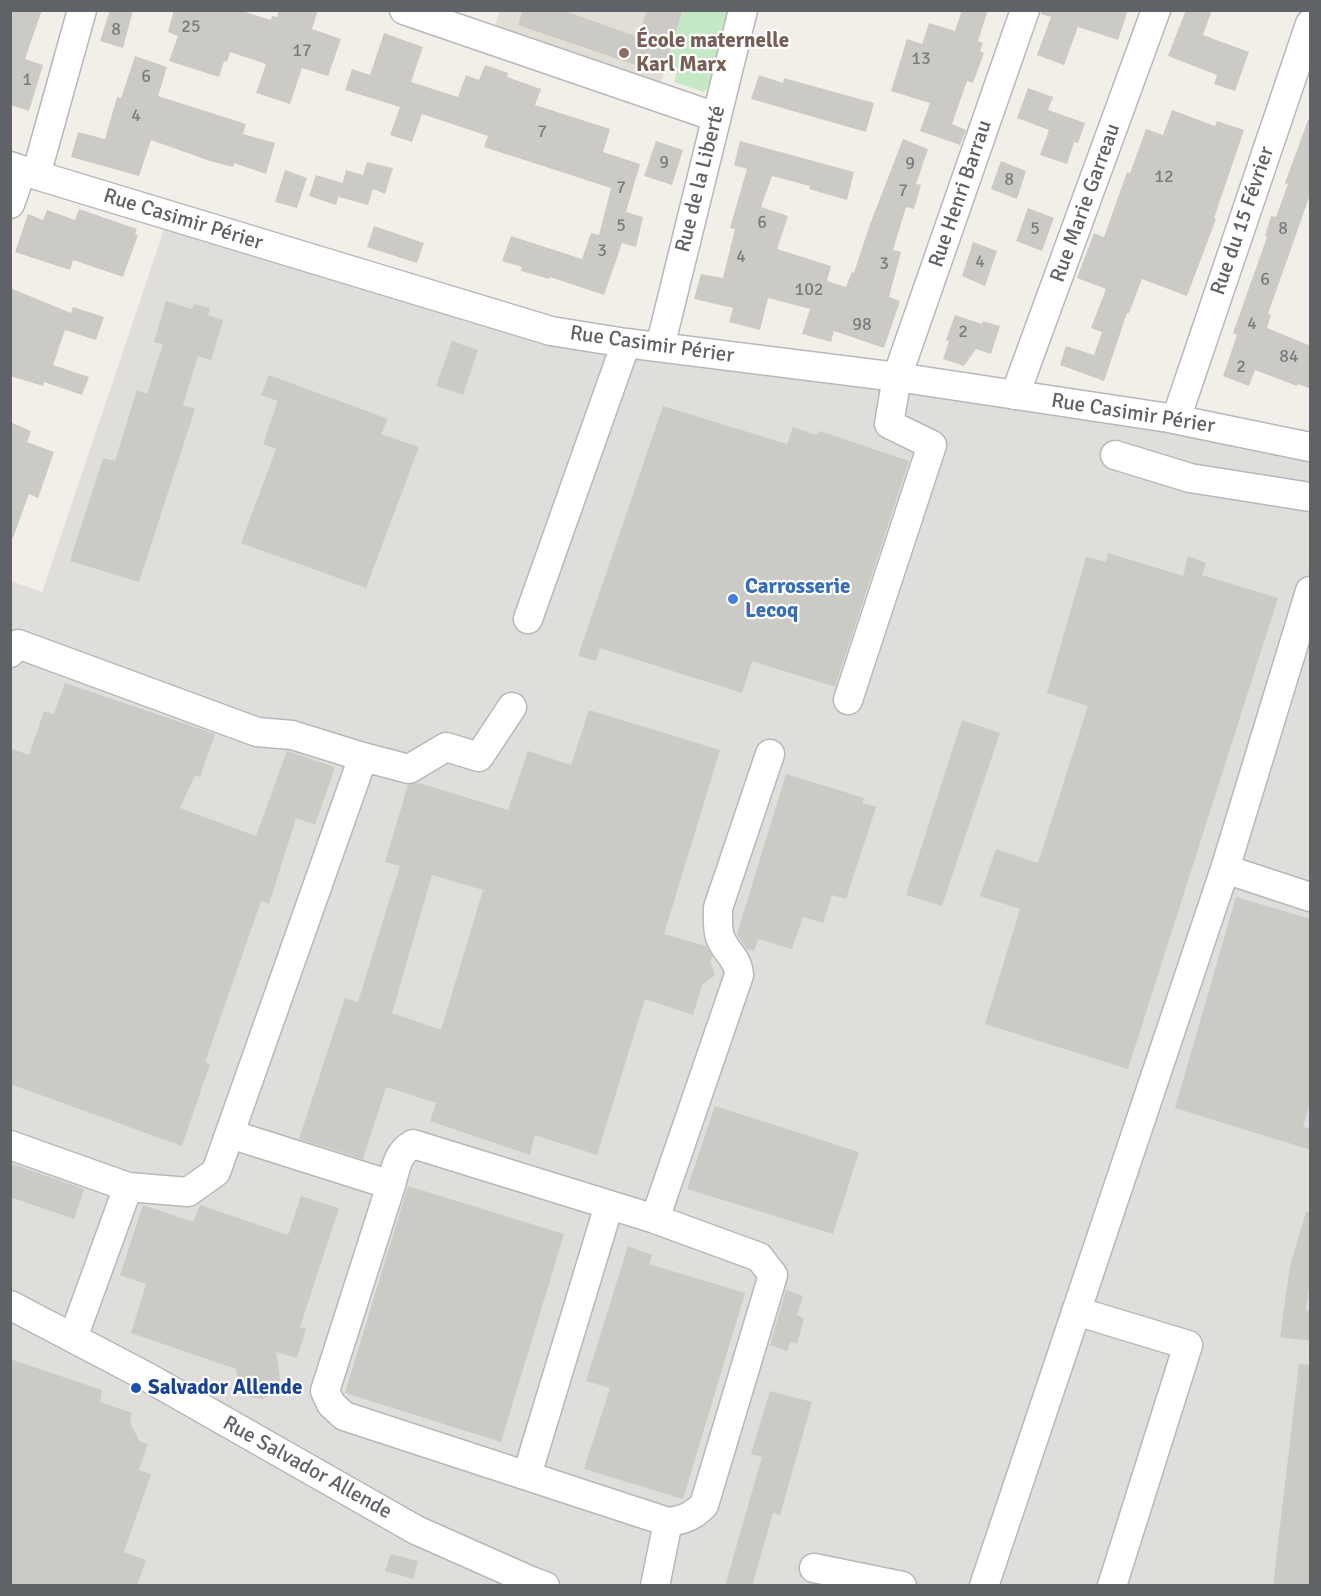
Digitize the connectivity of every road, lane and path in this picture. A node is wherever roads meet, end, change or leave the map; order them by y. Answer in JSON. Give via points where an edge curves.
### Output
{"nodes":[{"id":1,"x":82,"y":10,"type":"edge"},
{"id":2,"x":404,"y":10,"type":"edge"},
{"id":3,"x":743,"y":10,"type":"edge"},
{"id":4,"x":1025,"y":10,"type":"edge"},
{"id":5,"x":1156,"y":10,"type":"edge"},
{"id":6,"x":1311,"y":24,"type":"edge"},
{"id":7,"x":716,"y":117,"type":"junction"},
{"id":8,"x":23,"y":170,"type":"edge"},
{"id":9,"x":10,"y":204,"type":"edge"},
{"id":10,"x":626,"y":343,"type":"junction"},
{"id":11,"x":660,"y":347,"type":"junction"},
{"id":12,"x":897,"y":377,"type":"junction"},
{"id":13,"x":1015,"y":395,"type":"junction"},
{"id":14,"x":1176,"y":419,"type":"junction"},
{"id":15,"x":1311,"y":447,"type":"edge"},
{"id":16,"x":1115,"y":455,"type":"dead end"},
{"id":17,"x":1311,"y":497,"type":"edge"},
{"id":18,"x":1311,"y":591,"type":"edge"},
{"id":19,"x":528,"y":620,"type":"dead end"},
{"id":20,"x":13,"y":644,"type":"edge"},
{"id":21,"x":848,"y":700,"type":"dead end"},
{"id":22,"x":512,"y":707,"type":"dead end"},
{"id":23,"x":770,"y":754,"type":"dead end"},
{"id":24,"x":363,"y":758,"type":"junction"},
{"id":25,"x":1225,"y":869,"type":"junction"},
{"id":26,"x":1311,"y":897,"type":"edge"},
{"id":27,"x":230,"y":1134,"type":"junction"},
{"id":28,"x":10,"y":1145,"type":"edge"},
{"id":29,"x":391,"y":1185,"type":"junction"},
{"id":30,"x":128,"y":1187,"type":"junction"},
{"id":31,"x":609,"y":1205,"type":"junction"},
{"id":32,"x":656,"y":1220,"type":"junction"},
{"id":33,"x":10,"y":1305,"type":"edge"},
{"id":34,"x":1076,"y":1311,"type":"junction"},
{"id":35,"x":73,"y":1338,"type":"junction"},
{"id":36,"x":528,"y":1475,"type":"junction"},
{"id":37,"x":668,"y":1522,"type":"junction"},
{"id":38,"x":814,"y":1568,"type":"dead end"},
{"id":39,"x":545,"y":1586,"type":"edge"},
{"id":40,"x":655,"y":1586,"type":"edge"},
{"id":41,"x":902,"y":1586,"type":"edge"},
{"id":42,"x":984,"y":1586,"type":"edge"},
{"id":43,"x":1112,"y":1586,"type":"edge"}],
"edges":[{"from":1,"to":8,"type":"street"},
{"from":2,"to":7,"type":"street"},
{"from":3,"to":7,"type":"street","name":"Rue de la Liberté"},
{"from":4,"to":12,"type":"street","name":"Rue Henri Barrau"},
{"from":5,"to":13,"type":"street","name":"Rue Marie Garreau"},
{"from":6,"to":14,"type":"street","name":"Rue du 15 Février"},
{"from":7,"to":11,"type":"street","name":"Rue de la Liberté"},
{"from":8,"to":9,"type":"street"},
{"from":8,"to":10,"type":"street","name":"Rue Casimir Périer","via":[[551,331]]},
{"from":10,"to":11,"type":"street","name":"Rue Casimir Périer"},
{"from":10,"to":19,"type":"street"},
{"from":11,"to":12,"type":"street","name":"Rue Casimir Périer"},
{"from":12,"to":13,"type":"street","name":"Rue Casimir Périer"},
{"from":12,"to":21,"type":"street","name":"Rue Henri Barrau","via":[[889,424],[932,445]]},
{"from":13,"to":14,"type":"street","name":"Rue Casimir Périer"},
{"from":14,"to":15,"type":"street","name":"Rue Casimir Périer"},
{"from":16,"to":17,"type":"street","via":[[1190,478]]},
{"from":18,"to":25,"type":"street"},
{"from":20,"to":24,"type":"street","via":[[257,732],[292,735]]},
{"from":22,"to":24,"type":"street","via":[[479,757],[446,747],[409,769]]},
{"from":23,"to":32,"type":"street","via":[[718,908],[719,935],[738,964],[739,975]]},
{"from":24,"to":27,"type":"street"},
{"from":25,"to":26,"type":"street"},
{"from":25,"to":34,"type":"street"},
{"from":27,"to":29,"type":"street"},
{"from":27,"to":30,"type":"street","via":[[216,1172],[188,1192]]},
{"from":28,"to":30,"type":"street"},
{"from":29,"to":31,"type":"street","via":[[399,1156],[413,1144]]},
{"from":29,"to":36,"type":"street","via":[[325,1391],[331,1404],[344,1416]]},
{"from":30,"to":35,"type":"street"},
{"from":31,"to":32,"type":"street"},
{"from":31,"to":36,"type":"street"},
{"from":32,"to":37,"type":"street","via":[[759,1257],[773,1275],[704,1505],[694,1515]]},
{"from":33,"to":35,"type":"street","name":"Rue Salvador Allende"},
{"from":34,"to":42,"type":"street"},
{"from":34,"to":43,"type":"street","via":[[1188,1346]]},
{"from":35,"to":39,"type":"street","name":"Rue Salvador Allende","via":[[416,1530]]},
{"from":36,"to":37,"type":"street"},
{"from":37,"to":40,"type":"street"},
{"from":38,"to":41,"type":"street"}]}
